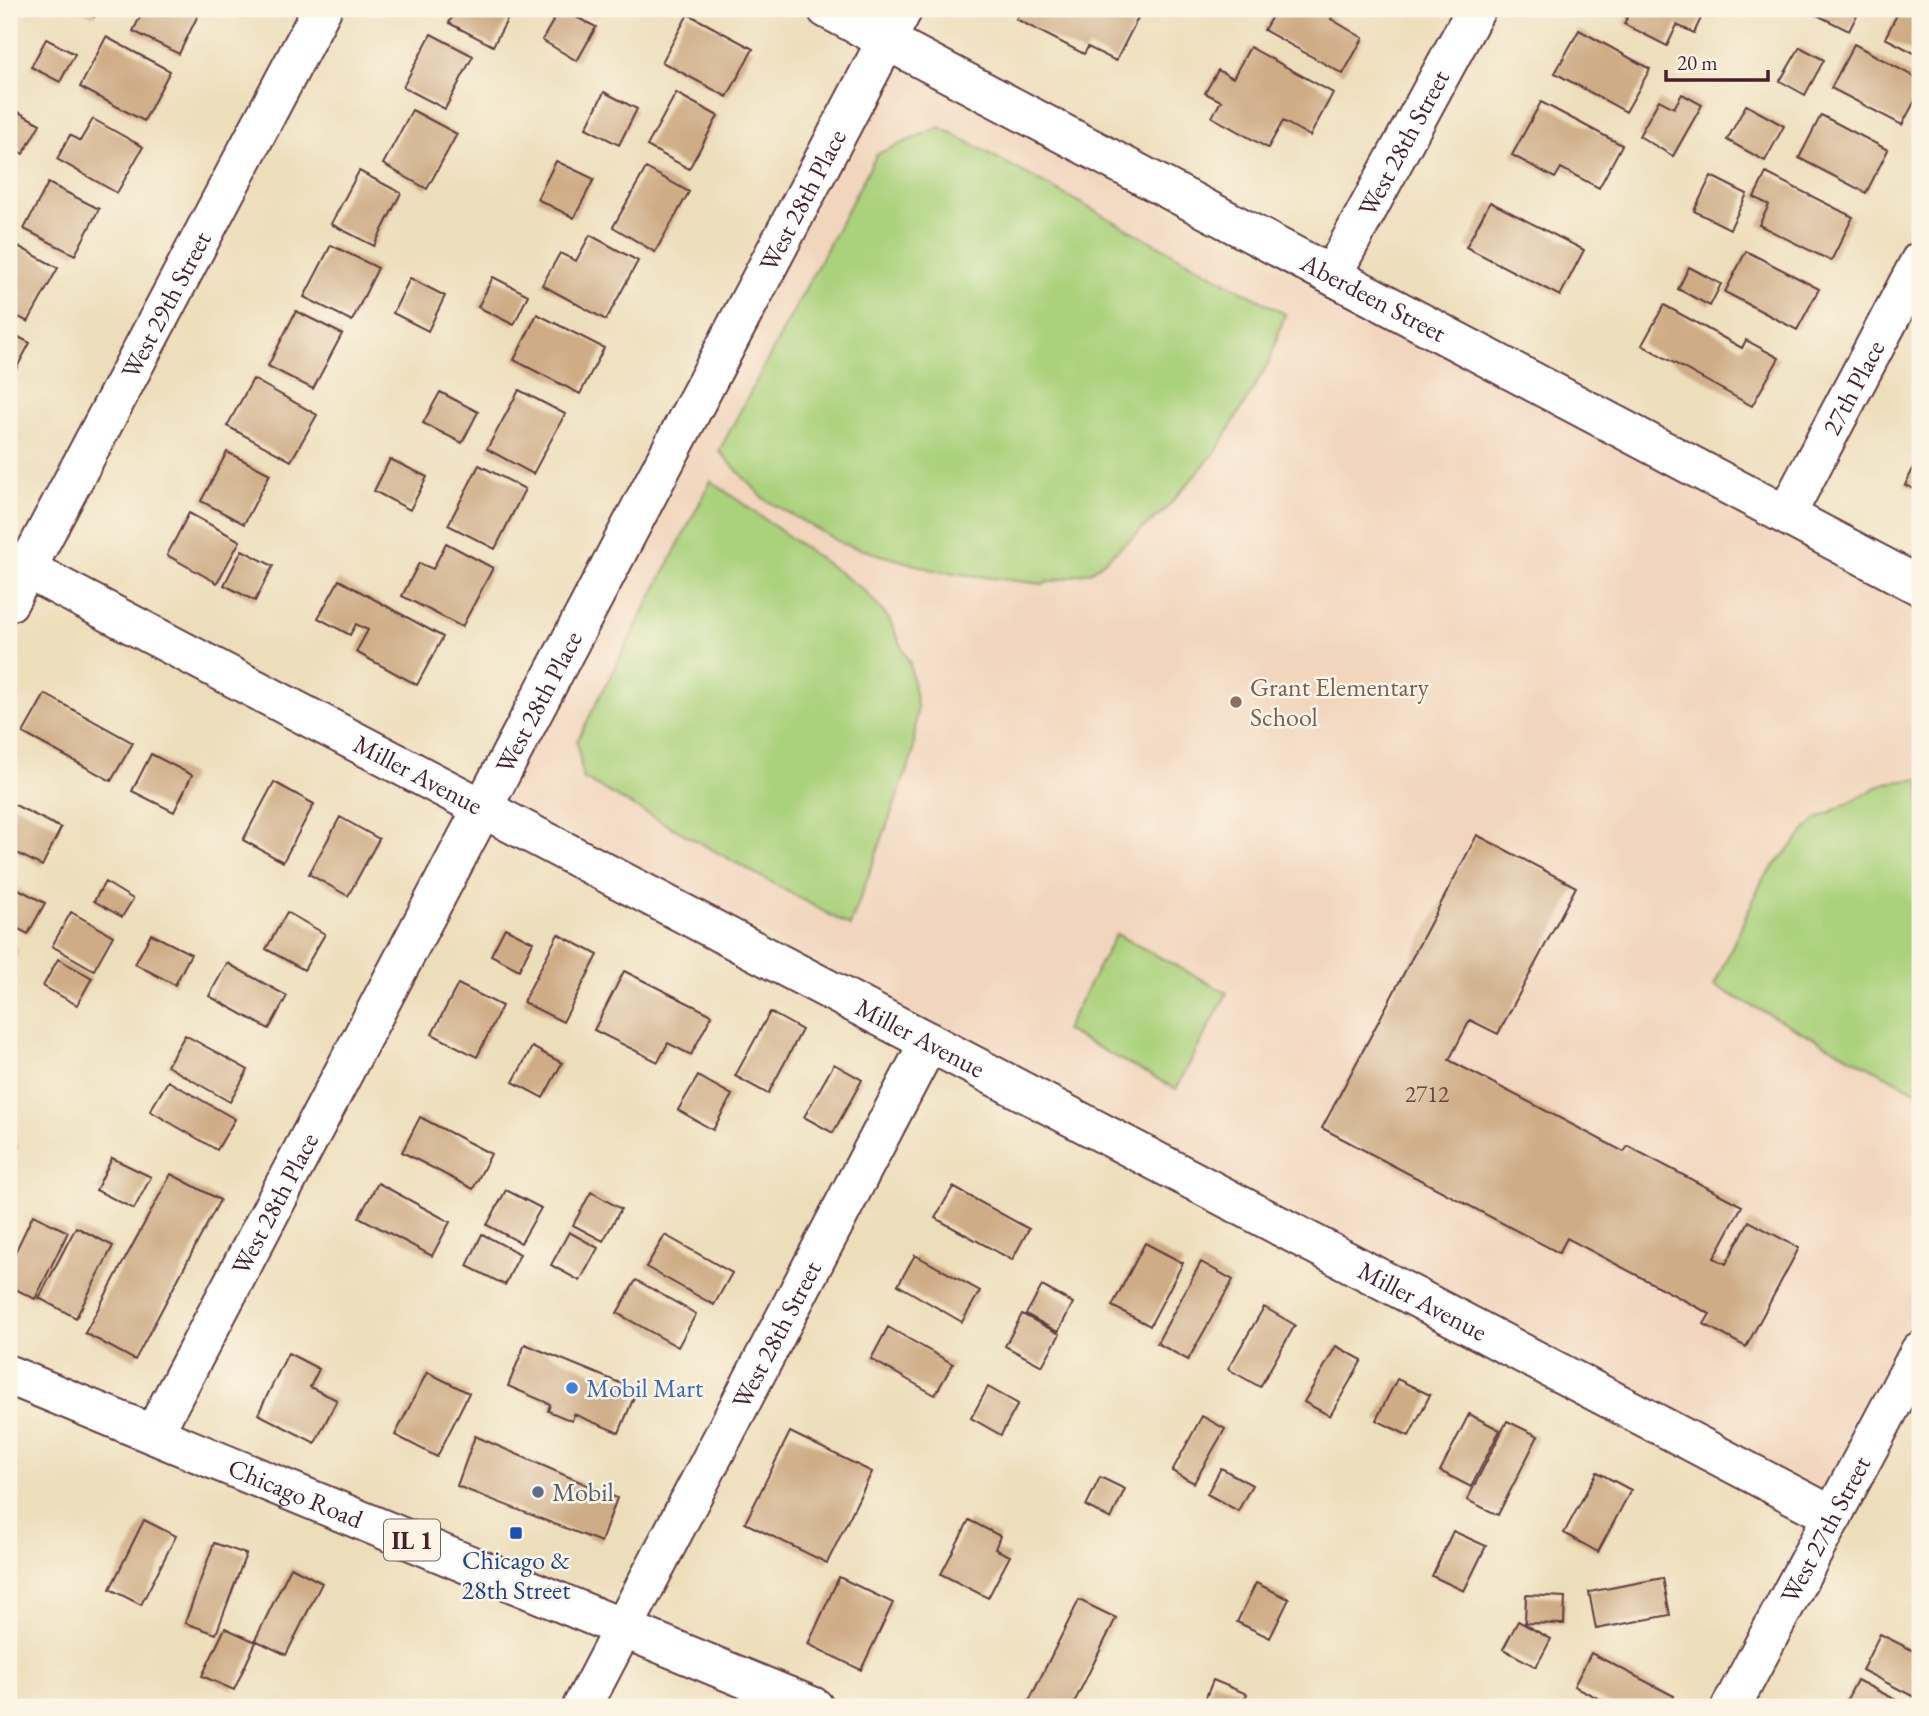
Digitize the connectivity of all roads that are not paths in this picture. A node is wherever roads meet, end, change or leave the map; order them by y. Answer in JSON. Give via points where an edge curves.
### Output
{"nodes":[{"id":1,"x":322,"y":9,"type":"edge"},
{"id":2,"x":827,"y":9,"type":"edge"},
{"id":3,"x":1476,"y":9,"type":"edge"},
{"id":4,"x":895,"y":25,"type":"edge"},
{"id":5,"x":1920,"y":261,"type":"edge"},
{"id":6,"x":1332,"y":275,"type":"junction"},
{"id":7,"x":1786,"y":515,"type":"junction"},
{"id":8,"x":15,"y":577,"type":"edge"},
{"id":9,"x":1920,"y":586,"type":"edge"},
{"id":10,"x":483,"y":808,"type":"junction"},
{"id":11,"x":929,"y":1042,"type":"junction"},
{"id":12,"x":1920,"y":1351,"type":"edge"},
{"id":13,"x":9,"y":1375,"type":"edge"},
{"id":14,"x":154,"y":1433,"type":"junction"},
{"id":15,"x":1833,"y":1516,"type":"junction"},
{"id":16,"x":623,"y":1628,"type":"junction"},
{"id":17,"x":582,"y":1707,"type":"edge"},
{"id":18,"x":814,"y":1707,"type":"edge"},
{"id":19,"x":1731,"y":1707,"type":"edge"}],
"edges":[{"from":1,"to":8,"type":"street","name":"West 29th Street"},
{"from":2,"to":4,"type":"street","name":"Aberdeen Street"},
{"from":3,"to":6,"type":"street","name":"West 28th Street"},
{"from":4,"to":6,"type":"street","name":"Aberdeen Street"},
{"from":4,"to":10,"type":"street","name":"West 28th Place"},
{"from":5,"to":7,"type":"street","name":"27th Place"},
{"from":6,"to":7,"type":"street","name":"Aberdeen Street"},
{"from":7,"to":9,"type":"street","name":"Aberdeen Street"},
{"from":8,"to":10,"type":"street","name":"Miller Avenue"},
{"from":10,"to":11,"type":"street","name":"Miller Avenue"},
{"from":10,"to":14,"type":"street","name":"West 28th Place"},
{"from":11,"to":15,"type":"street","name":"Miller Avenue"},
{"from":11,"to":16,"type":"street","name":"West 28th Street"},
{"from":12,"to":15,"type":"street","name":"West 27th Street"},
{"from":13,"to":14,"type":"street","name":"Chicago Road","number":"IL 1"},
{"from":14,"to":16,"type":"street","name":"Chicago Road","number":"IL 1"},
{"from":15,"to":19,"type":"street","name":"West 27th Street"},
{"from":16,"to":17,"type":"street","name":"West 28th Street"},
{"from":16,"to":18,"type":"street","name":"Chicago Road","number":"IL 1"}]}
